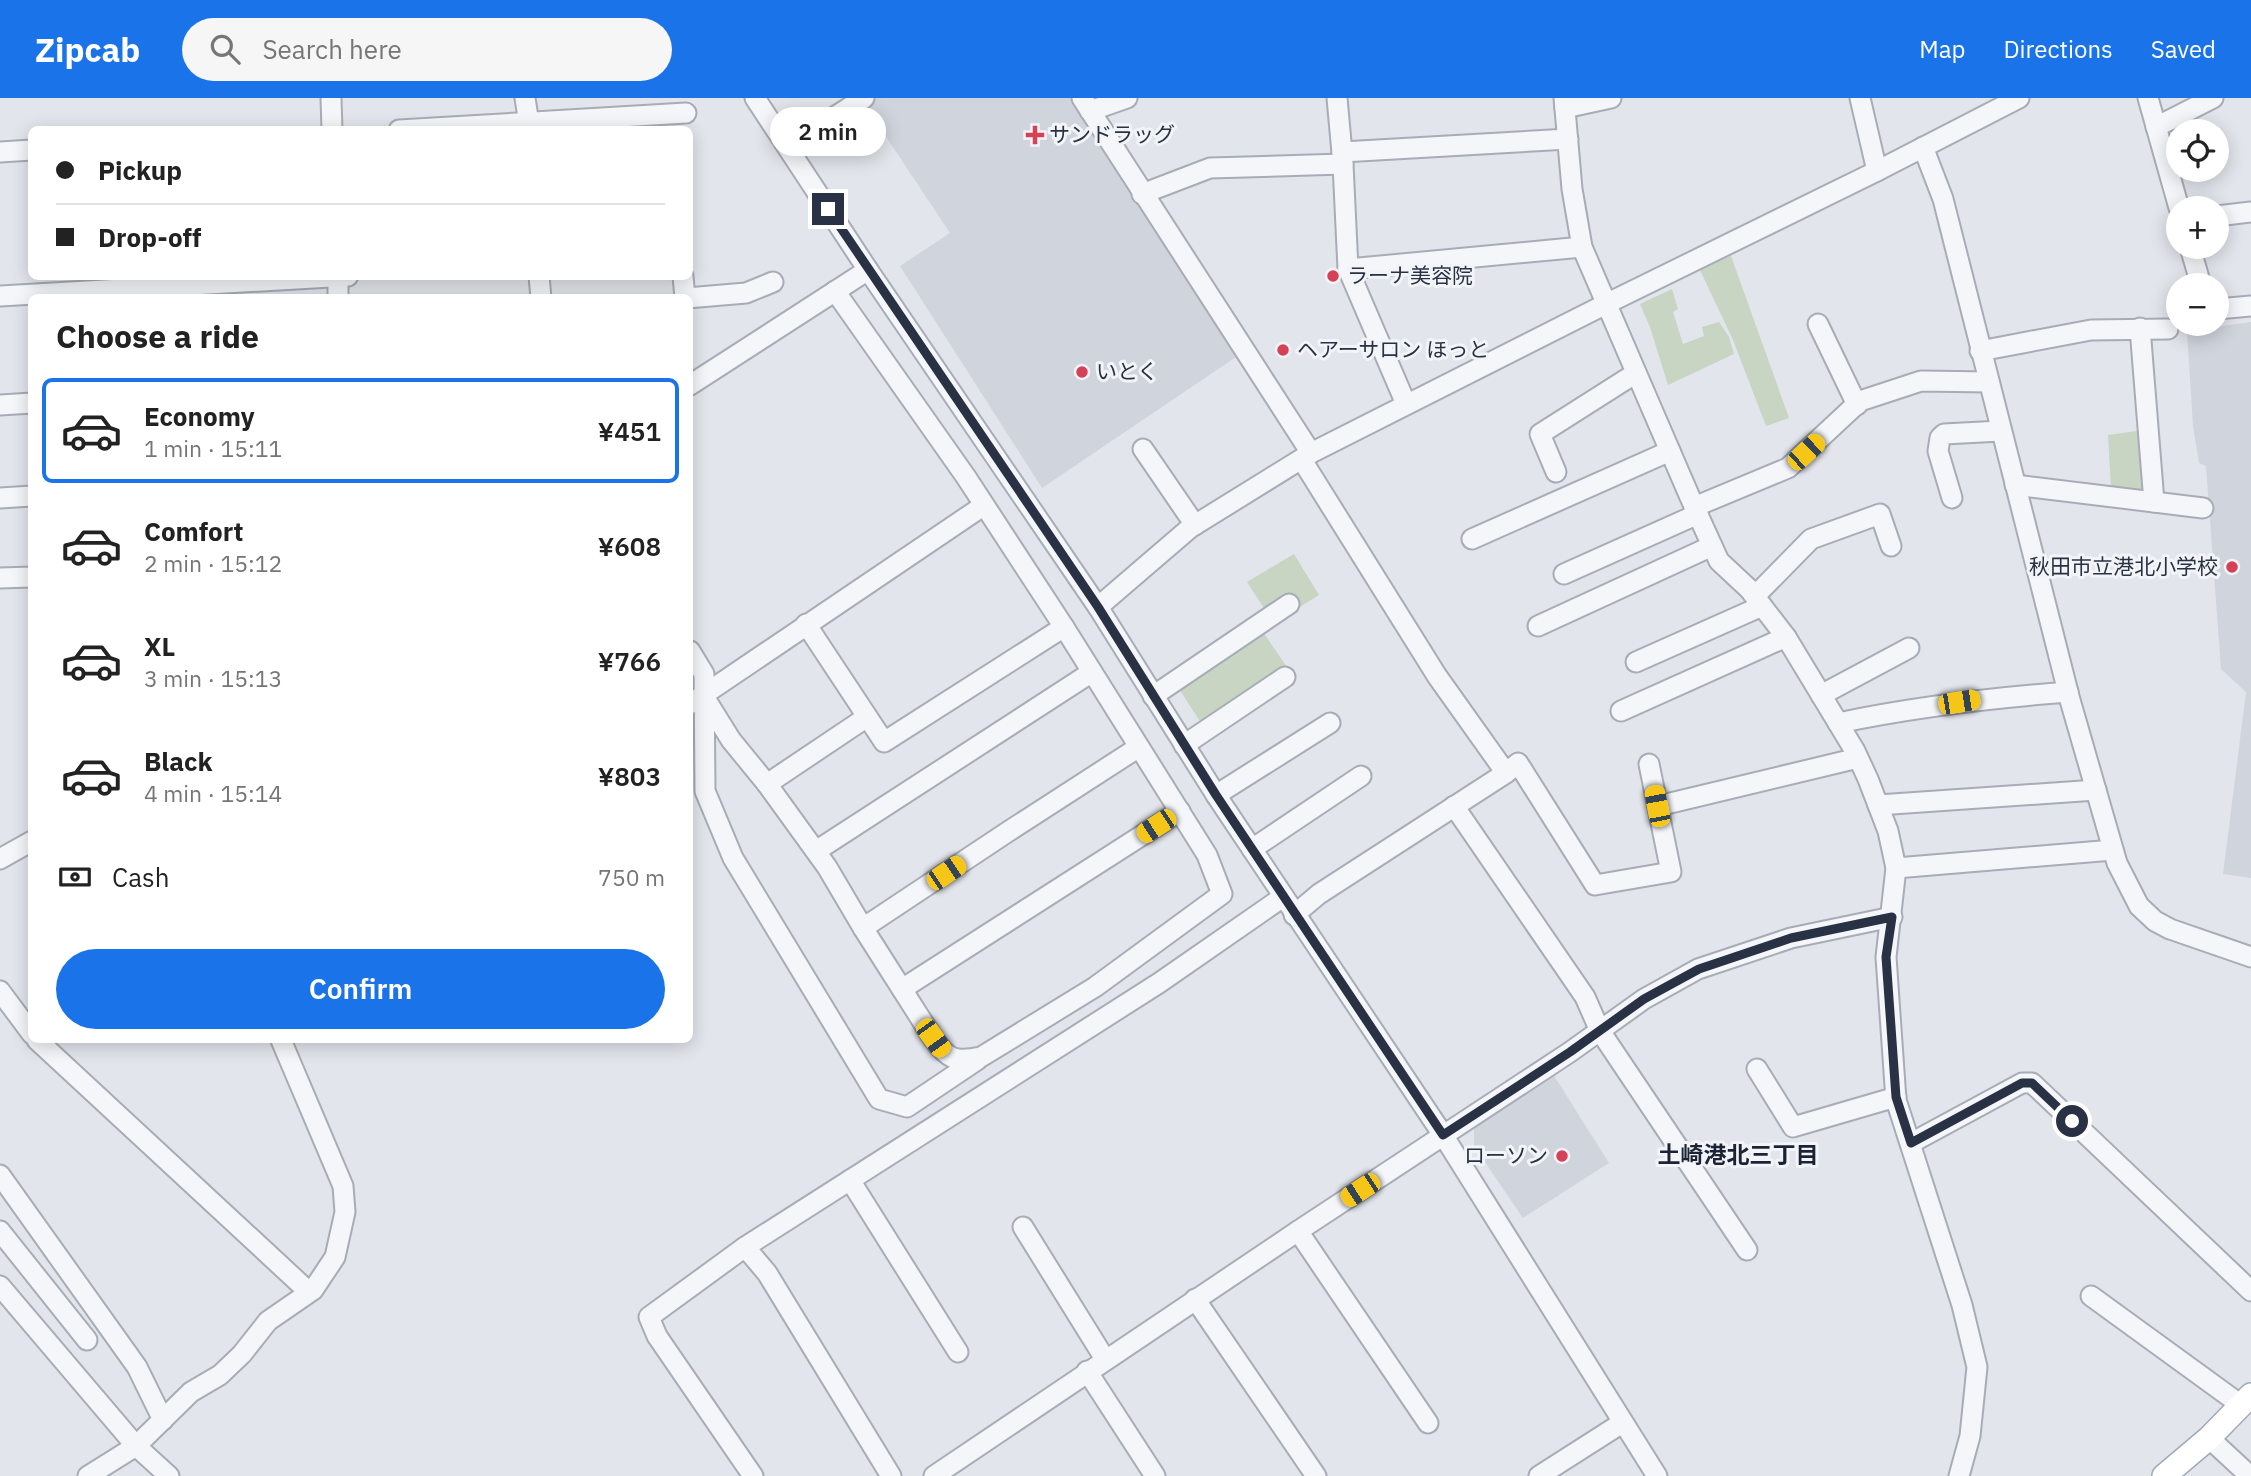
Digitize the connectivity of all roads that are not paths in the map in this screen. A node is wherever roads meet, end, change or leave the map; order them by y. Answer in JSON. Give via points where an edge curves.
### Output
{"nodes":[{"id":1,"x":331,"y":98,"type":"edge"},
{"id":2,"x":525,"y":98,"type":"edge"},
{"id":3,"x":755,"y":98,"type":"edge"},
{"id":4,"x":864,"y":98,"type":"edge"},
{"id":5,"x":1127,"y":98,"type":"edge"},
{"id":6,"x":1337,"y":98,"type":"edge"},
{"id":7,"x":1611,"y":98,"type":"edge"},
{"id":8,"x":1860,"y":98,"type":"edge"},
{"id":9,"x":2019,"y":98,"type":"edge"},
{"id":10,"x":2148,"y":98,"type":"edge"},
{"id":11,"x":2213,"y":98,"type":"edge"},
{"id":12,"x":1564,"y":103,"type":"edge"},
{"id":13,"x":1086,"y":105,"type":"edge"},
{"id":14,"x":686,"y":113,"type":"dead end"},
{"id":15,"x":530,"y":125,"type":"edge"},
{"id":16,"x":332,"y":126,"type":"edge"},
{"id":17,"x":504,"y":126,"type":"edge"},
{"id":18,"x":2156,"y":127,"type":"junction"},
{"id":19,"x":1568,"y":139,"type":"junction"},
{"id":20,"x":788,"y":147,"type":"junction"},
{"id":21,"x":1923,"y":147,"type":"junction"},
{"id":22,"x":28,"y":150,"type":"edge"},
{"id":23,"x":0,"y":152,"type":"edge"},
{"id":24,"x":1342,"y":158,"type":"junction"},
{"id":25,"x":1877,"y":171,"type":"junction"},
{"id":26,"x":1143,"y":194,"type":"junction"},
{"id":27,"x":2176,"y":196,"type":"edge"},
{"id":28,"x":2251,"y":212,"type":"edge"},
{"id":29,"x":2229,"y":215,"type":"edge"},
{"id":30,"x":1582,"y":247,"type":"junction"},
{"id":31,"x":1348,"y":269,"type":"junction"},
{"id":32,"x":868,"y":270,"type":"junction"},
{"id":33,"x":277,"y":280,"type":"edge"},
{"id":34,"x":773,"y":282,"type":"dead end"},
{"id":35,"x":113,"y":288,"type":"edge"},
{"id":36,"x":835,"y":291,"type":"junction"},
{"id":37,"x":28,"y":294,"type":"edge"},
{"id":38,"x":28,"y":294,"type":"edge"},
{"id":39,"x":0,"y":296,"type":"edge"},
{"id":40,"x":693,"y":297,"type":"edge"},
{"id":41,"x":1606,"y":304,"type":"junction"},
{"id":42,"x":2251,"y":306,"type":"edge"},
{"id":43,"x":2229,"y":308,"type":"edge"},
{"id":44,"x":1818,"y":324,"type":"dead end"},
{"id":45,"x":2140,"y":328,"type":"junction"},
{"id":46,"x":2166,"y":328,"type":"edge"},
{"id":47,"x":1980,"y":351,"type":"junction"},
{"id":48,"x":1636,"y":373,"type":"junction"},
{"id":49,"x":1989,"y":382,"type":"junction"},
{"id":50,"x":693,"y":383,"type":"edge"},
{"id":51,"x":28,"y":403,"type":"edge"},
{"id":52,"x":1406,"y":404,"type":"junction"},
{"id":53,"x":0,"y":405,"type":"edge"},
{"id":54,"x":1857,"y":405,"type":"junction"},
{"id":55,"x":2001,"y":431,"type":"junction"},
{"id":56,"x":1143,"y":449,"type":"dead end"},
{"id":57,"x":1670,"y":451,"type":"junction"},
{"id":58,"x":1306,"y":457,"type":"junction"},
{"id":59,"x":1556,"y":472,"type":"dead end"},
{"id":60,"x":2015,"y":485,"type":"junction"},
{"id":61,"x":28,"y":496,"type":"edge"},
{"id":62,"x":0,"y":498,"type":"edge"},
{"id":63,"x":1952,"y":498,"type":"dead end"},
{"id":64,"x":2154,"y":502,"type":"junction"},
{"id":65,"x":983,"y":506,"type":"junction"},
{"id":66,"x":2203,"y":508,"type":"dead end"},
{"id":67,"x":1696,"y":511,"type":"junction"},
{"id":68,"x":1195,"y":525,"type":"junction"},
{"id":69,"x":1472,"y":539,"type":"dead end"},
{"id":70,"x":1712,"y":546,"type":"junction"},
{"id":71,"x":1891,"y":546,"type":"dead end"},
{"id":72,"x":1564,"y":575,"type":"dead end"},
{"id":73,"x":28,"y":577,"type":"edge"},
{"id":74,"x":0,"y":578,"type":"edge"},
{"id":75,"x":1759,"y":601,"type":"junction"},
{"id":76,"x":1289,"y":604,"type":"dead end"},
{"id":77,"x":1098,"y":607,"type":"junction"},
{"id":78,"x":806,"y":624,"type":"junction"},
{"id":79,"x":1538,"y":626,"type":"dead end"},
{"id":80,"x":1064,"y":627,"type":"junction"},
{"id":81,"x":1786,"y":637,"type":"junction"},
{"id":82,"x":1909,"y":649,"type":"dead end"},
{"id":83,"x":693,"y":656,"type":"edge"},
{"id":84,"x":1636,"y":662,"type":"dead end"},
{"id":85,"x":1092,"y":672,"type":"junction"},
{"id":86,"x":1285,"y":677,"type":"dead end"},
{"id":87,"x":2068,"y":692,"type":"junction"},
{"id":88,"x":1821,"y":695,"type":"junction"},
{"id":89,"x":1153,"y":696,"type":"junction"},
{"id":90,"x":696,"y":700,"type":"edge"},
{"id":91,"x":1621,"y":712,"type":"dead end"},
{"id":92,"x":867,"y":717,"type":"junction"},
{"id":93,"x":1330,"y":723,"type":"dead end"},
{"id":94,"x":1838,"y":723,"type":"junction"},
{"id":95,"x":1184,"y":745,"type":"junction"},
{"id":96,"x":1139,"y":747,"type":"junction"},
{"id":97,"x":1858,"y":758,"type":"junction"},
{"id":98,"x":1649,"y":764,"type":"dead end"},
{"id":99,"x":1506,"y":773,"type":"junction"},
{"id":100,"x":1361,"y":776,"type":"dead end"},
{"id":101,"x":767,"y":784,"type":"junction"},
{"id":102,"x":2096,"y":790,"type":"junction"},
{"id":103,"x":1216,"y":795,"type":"junction"},
{"id":104,"x":1878,"y":805,"type":"junction"},
{"id":105,"x":1454,"y":806,"type":"junction"},
{"id":106,"x":1657,"y":806,"type":"junction"},
{"id":107,"x":1180,"y":811,"type":"junction"},
{"id":108,"x":28,"y":843,"type":"edge"},
{"id":109,"x":1252,"y":849,"type":"junction"},
{"id":110,"x":2113,"y":850,"type":"junction"},
{"id":111,"x":816,"y":851,"type":"junction"},
{"id":112,"x":0,"y":859,"type":"edge"},
{"id":113,"x":1896,"y":868,"type":"junction"},
{"id":114,"x":1283,"y":897,"type":"junction"},
{"id":115,"x":1294,"y":915,"type":"junction"},
{"id":116,"x":1892,"y":917,"type":"junction"},
{"id":117,"x":863,"y":928,"type":"junction"},
{"id":118,"x":2251,"y":957,"type":"edge"},
{"id":119,"x":902,"y":989,"type":"junction"},
{"id":120,"x":0,"y":991,"type":"edge"},
{"id":121,"x":28,"y":1029,"type":"edge"},
{"id":122,"x":1600,"y":1031,"type":"junction"},
{"id":123,"x":40,"y":1043,"type":"edge"},
{"id":124,"x":282,"y":1043,"type":"edge"},
{"id":125,"x":981,"y":1058,"type":"junction"},
{"id":126,"x":1757,"y":1069,"type":"dead end"},
{"id":127,"x":1896,"y":1097,"type":"junction"},
{"id":128,"x":1443,"y":1135,"type":"junction"},
{"id":129,"x":1911,"y":1143,"type":"junction"},
{"id":130,"x":0,"y":1175,"type":"edge"},
{"id":131,"x":850,"y":1180,"type":"junction"},
{"id":132,"x":1023,"y":1227,"type":"dead end"},
{"id":133,"x":0,"y":1231,"type":"edge"},
{"id":134,"x":1298,"y":1231,"type":"junction"},
{"id":135,"x":745,"y":1247,"type":"junction"},
{"id":136,"x":1746,"y":1250,"type":"dead end"},
{"id":137,"x":0,"y":1286,"type":"edge"},
{"id":138,"x":309,"y":1292,"type":"junction"},
{"id":139,"x":2251,"y":1292,"type":"edge"},
{"id":140,"x":2091,"y":1296,"type":"dead end"},
{"id":141,"x":1195,"y":1299,"type":"junction"},
{"id":142,"x":87,"y":1340,"type":"dead end"},
{"id":143,"x":958,"y":1352,"type":"dead end"},
{"id":144,"x":1105,"y":1359,"type":"junction"},
{"id":145,"x":1087,"y":1371,"type":"junction"},
{"id":146,"x":2246,"y":1400,"type":"edge"},
{"id":147,"x":163,"y":1420,"type":"junction"},
{"id":148,"x":1428,"y":1423,"type":"dead end"},
{"id":149,"x":1622,"y":1423,"type":"junction"},
{"id":150,"x":2209,"y":1438,"type":"junction"},
{"id":151,"x":136,"y":1446,"type":"junction"},
{"id":152,"x":88,"y":1476,"type":"edge"},
{"id":153,"x":169,"y":1476,"type":"edge"},
{"id":154,"x":753,"y":1476,"type":"edge"},
{"id":155,"x":891,"y":1476,"type":"edge"},
{"id":156,"x":934,"y":1476,"type":"edge"},
{"id":157,"x":1156,"y":1476,"type":"edge"},
{"id":158,"x":1316,"y":1476,"type":"edge"},
{"id":159,"x":1539,"y":1476,"type":"edge"},
{"id":160,"x":1657,"y":1476,"type":"edge"},
{"id":161,"x":1959,"y":1476,"type":"edge"},
{"id":162,"x":2164,"y":1476,"type":"edge"},
{"id":163,"x":2250,"y":1476,"type":"edge"}],
"edges":[{"from":1,"to":16,"type":"street"},
{"from":2,"to":15,"type":"street"},
{"from":3,"to":20,"type":"street"},
{"from":4,"to":20,"type":"street"},
{"from":5,"to":13,"type":"street"},
{"from":6,"to":24,"type":"street"},
{"from":7,"to":12,"type":"street"},
{"from":8,"to":25,"type":"street"},
{"from":9,"to":21,"type":"street"},
{"from":10,"to":18,"type":"street"},
{"from":11,"to":18,"type":"street"},
{"from":12,"to":19,"type":"street"},
{"from":13,"to":26,"type":"street"},
{"from":14,"to":15,"type":"street"},
{"from":15,"to":17,"type":"street"},
{"from":18,"to":27,"type":"street"},
{"from":19,"to":24,"type":"street"},
{"from":19,"to":30,"type":"street"},
{"from":20,"to":32,"type":"street"},
{"from":21,"to":25,"type":"street"},
{"from":21,"to":47,"type":"street","via":[[1943,199]]},
{"from":22,"to":23,"type":"street"},
{"from":24,"to":26,"type":"street","via":[[1210,168]]},
{"from":24,"to":31,"type":"street"},
{"from":25,"to":41,"type":"street"},
{"from":26,"to":58,"type":"street"},
{"from":28,"to":29,"type":"street"},
{"from":30,"to":31,"type":"street"},
{"from":30,"to":41,"type":"street"},
{"from":31,"to":52,"type":"street"},
{"from":32,"to":36,"type":"street"},
{"from":32,"to":77,"type":"street"},
{"from":33,"to":35,"type":"street"},
{"from":34,"to":40,"type":"street","via":[[746,293]]},
{"from":35,"to":38,"type":"street"},
{"from":36,"to":50,"type":"street"},
{"from":36,"to":65,"type":"street"},
{"from":37,"to":39,"type":"street"},
{"from":41,"to":48,"type":"street"},
{"from":41,"to":52,"type":"street"},
{"from":42,"to":43,"type":"street"},
{"from":44,"to":54,"type":"street"},
{"from":45,"to":46,"type":"street"},
{"from":45,"to":47,"type":"street","via":[[2091,330]]},
{"from":45,"to":64,"type":"street"},
{"from":47,"to":49,"type":"street"},
{"from":48,"to":57,"type":"street"},
{"from":48,"to":59,"type":"street","via":[[1540,434]]},
{"from":49,"to":54,"type":"street","via":[[1921,381]]},
{"from":49,"to":55,"type":"street"},
{"from":51,"to":53,"type":"street"},
{"from":52,"to":58,"type":"street"},
{"from":54,"to":67,"type":"street","via":[[1788,468]]},
{"from":55,"to":60,"type":"street"},
{"from":55,"to":63,"type":"street","via":[[1940,438],[1938,451]]},
{"from":56,"to":68,"type":"street"},
{"from":57,"to":67,"type":"street"},
{"from":57,"to":69,"type":"street"},
{"from":58,"to":68,"type":"street"},
{"from":58,"to":99,"type":"street","via":[[1437,676]]},
{"from":60,"to":64,"type":"street"},
{"from":60,"to":87,"type":"street"},
{"from":61,"to":62,"type":"street"},
{"from":64,"to":66,"type":"street"},
{"from":65,"to":78,"type":"street"},
{"from":65,"to":80,"type":"street"},
{"from":67,"to":70,"type":"street"},
{"from":67,"to":72,"type":"street"},
{"from":68,"to":77,"type":"street"},
{"from":70,"to":75,"type":"street","via":[[1719,561]]},
{"from":70,"to":79,"type":"street"},
{"from":71,"to":75,"type":"street","via":[[1881,514],[1811,540]]},
{"from":73,"to":74,"type":"street"},
{"from":75,"to":81,"type":"street"},
{"from":75,"to":84,"type":"street"},
{"from":76,"to":89,"type":"street"},
{"from":77,"to":89,"type":"street"},
{"from":78,"to":90,"type":"street"},
{"from":78,"to":92,"type":"street"},
{"from":80,"to":85,"type":"street"},
{"from":80,"to":92,"type":"street","via":[[884,742]]},
{"from":81,"to":88,"type":"street"},
{"from":81,"to":91,"type":"street"},
{"from":82,"to":88,"type":"street"},
{"from":83,"to":90,"type":"street","via":[[704,674]]},
{"from":85,"to":96,"type":"street"},
{"from":85,"to":111,"type":"street"},
{"from":86,"to":95,"type":"street"},
{"from":87,"to":94,"type":"street","via":[[1984,698]]},
{"from":87,"to":102,"type":"street"},
{"from":88,"to":94,"type":"street"},
{"from":89,"to":95,"type":"street"},
{"from":90,"to":101,"type":"street"},
{"from":90,"to":125,"type":"street","via":[[705,791],[733,858],[879,1099],[907,1107]]},
{"from":92,"to":101,"type":"street"},
{"from":93,"to":103,"type":"street"},
{"from":94,"to":97,"type":"street"},
{"from":95,"to":103,"type":"street"},
{"from":96,"to":107,"type":"street"},
{"from":96,"to":117,"type":"street"},
{"from":97,"to":104,"type":"street"},
{"from":97,"to":106,"type":"street"},
{"from":98,"to":106,"type":"street"},
{"from":99,"to":105,"type":"street"},
{"from":99,"to":106,"type":"street","via":[[1518,763],[1595,885],[1671,873]]},
{"from":100,"to":109,"type":"street"},
{"from":101,"to":111,"type":"street"},
{"from":102,"to":104,"type":"street"},
{"from":102,"to":110,"type":"street"},
{"from":103,"to":109,"type":"street"},
{"from":104,"to":113,"type":"street"},
{"from":105,"to":115,"type":"street"},
{"from":105,"to":122,"type":"street","via":[[1585,997]]},
{"from":107,"to":119,"type":"street"},
{"from":107,"to":125,"type":"street","via":[[1207,855],[1222,894],[1096,987]]},
{"from":108,"to":112,"type":"street"},
{"from":109,"to":114,"type":"street"},
{"from":110,"to":113,"type":"street"},
{"from":110,"to":118,"type":"street","via":[[2130,892],[2155,921]]},
{"from":111,"to":117,"type":"street"},
{"from":113,"to":116,"type":"street"},
{"from":114,"to":115,"type":"street"},
{"from":114,"to":131,"type":"street","via":[[1159,983]]},
{"from":115,"to":128,"type":"street"},
{"from":116,"to":122,"type":"street","via":[[1791,938],[1699,969],[1644,999]]},
{"from":116,"to":127,"type":"street","via":[[1886,957]]},
{"from":117,"to":119,"type":"street"},
{"from":119,"to":125,"type":"street","via":[[944,1053],[959,1061]]},
{"from":120,"to":121,"type":"street"},
{"from":122,"to":128,"type":"street"},
{"from":122,"to":136,"type":"street"},
{"from":123,"to":138,"type":"street"},
{"from":124,"to":138,"type":"street","via":[[343,1186],[345,1212],[335,1258]]},
{"from":126,"to":127,"type":"street","via":[[1793,1127]]},
{"from":127,"to":129,"type":"street"},
{"from":128,"to":134,"type":"street"},
{"from":128,"to":149,"type":"street"},
{"from":129,"to":139,"type":"street","via":[[2022,1083],[2032,1083]]},
{"from":129,"to":161,"type":"street","via":[[1978,1367],[1970,1436]]},
{"from":130,"to":147,"type":"street","via":[[137,1367]]},
{"from":131,"to":135,"type":"street"},
{"from":131,"to":143,"type":"street"},
{"from":132,"to":144,"type":"street"},
{"from":133,"to":142,"type":"street"},
{"from":134,"to":141,"type":"street"},
{"from":134,"to":148,"type":"street"},
{"from":135,"to":154,"type":"street","via":[[649,1317],[657,1336]]},
{"from":135,"to":155,"type":"street","via":[[767,1273]]},
{"from":137,"to":151,"type":"street"},
{"from":138,"to":147,"type":"street","via":[[268,1321],[220,1375],[191,1392]]},
{"from":140,"to":146,"type":"street"},
{"from":141,"to":144,"type":"street"},
{"from":141,"to":158,"type":"street"},
{"from":144,"to":145,"type":"street"},
{"from":145,"to":156,"type":"street"},
{"from":145,"to":157,"type":"street"},
{"from":146,"to":150,"type":"main road"},
{"from":147,"to":151,"type":"street"},
{"from":149,"to":159,"type":"street"},
{"from":149,"to":160,"type":"street"},
{"from":150,"to":162,"type":"main road"},
{"from":150,"to":163,"type":"street"},
{"from":151,"to":152,"type":"street"},
{"from":151,"to":153,"type":"street"}]}
